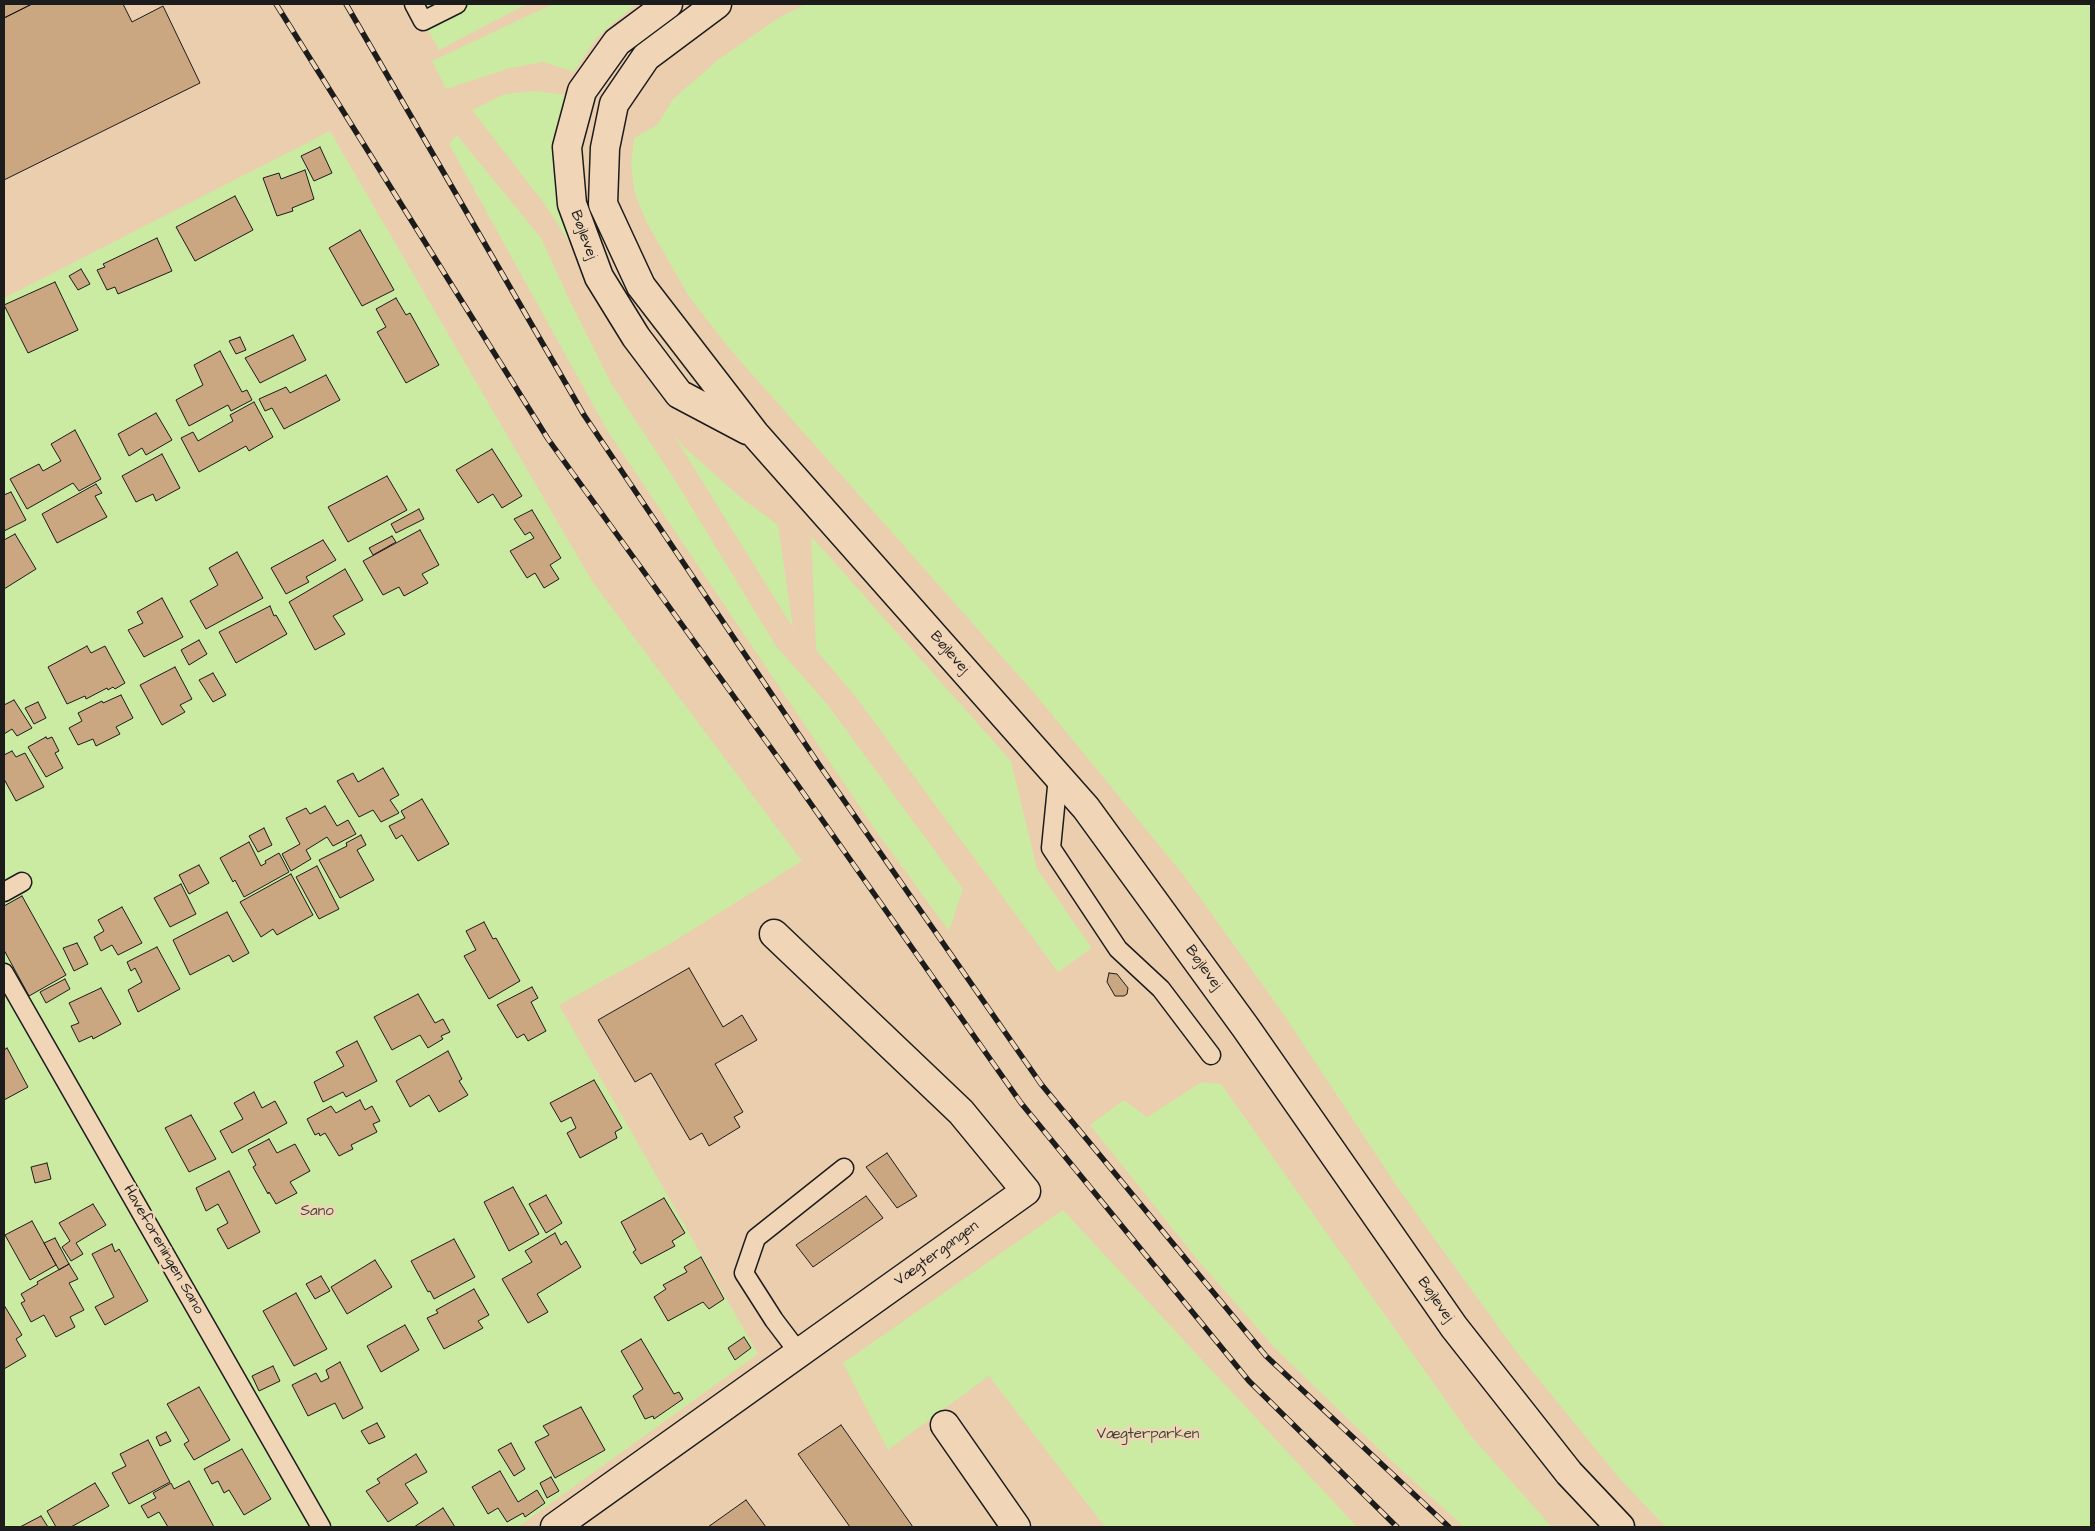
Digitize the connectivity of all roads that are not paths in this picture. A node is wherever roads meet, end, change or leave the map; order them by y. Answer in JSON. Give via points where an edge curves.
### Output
{"nodes":[{"id":1,"x":414,"y":4,"type":"edge"},
{"id":2,"x":457,"y":4,"type":"edge"},
{"id":3,"x":668,"y":4,"type":"edge"},
{"id":4,"x":717,"y":4,"type":"edge"},
{"id":5,"x":755,"y":434,"type":"junction"},
{"id":6,"x":1058,"y":777,"type":"junction"},
{"id":7,"x":22,"y":882,"type":"dead end"},
{"id":8,"x":4,"y":892,"type":"edge"},
{"id":9,"x":774,"y":934,"type":"dead end"},
{"id":10,"x":4,"y":973,"type":"edge"},
{"id":11,"x":1212,"y":1055,"type":"dead end"},
{"id":12,"x":844,"y":1168,"type":"dead end"},
{"id":13,"x":799,"y":1353,"type":"junction"},
{"id":14,"x":945,"y":1425,"type":"dead end"},
{"id":15,"x":321,"y":1527,"type":"edge"},
{"id":16,"x":555,"y":1527,"type":"edge"},
{"id":17,"x":1016,"y":1527,"type":"edge"},
{"id":18,"x":1620,"y":1527,"type":"edge"}],
"edges":[{"from":1,"to":2,"type":"lane","via":[[423,21]]},
{"from":3,"to":5,"type":"street","name":"Bøjlevej","via":[[617,42],[582,91],[567,147],[572,204],[599,277],[636,337],[679,394]]},
{"from":4,"to":5,"type":"street","name":"Bøjlevej","via":[[646,57],[614,104],[605,148],[603,204],[640,286]]},
{"from":5,"to":6,"type":"street","name":"Bøjlevej"},
{"from":6,"to":11,"type":"lane","via":[[1051,848],[1118,949],[1161,989]]},
{"from":6,"to":18,"type":"street","name":"Bøjlevej","via":[[1086,808],[1246,1028],[1454,1327],[1569,1473]]},
{"from":7,"to":8,"type":"lane"},
{"from":9,"to":13,"type":"street","name":"Vægtergangen","via":[[961,1112],[1026,1191]]},
{"from":10,"to":15,"type":"lane","name":"Haveforeningen Sano"},
{"from":12,"to":13,"type":"lane","via":[[756,1238],[744,1272]]},
{"from":13,"to":16,"type":"street","name":"Vægtergangen"},
{"from":14,"to":17,"type":"street"}]}
